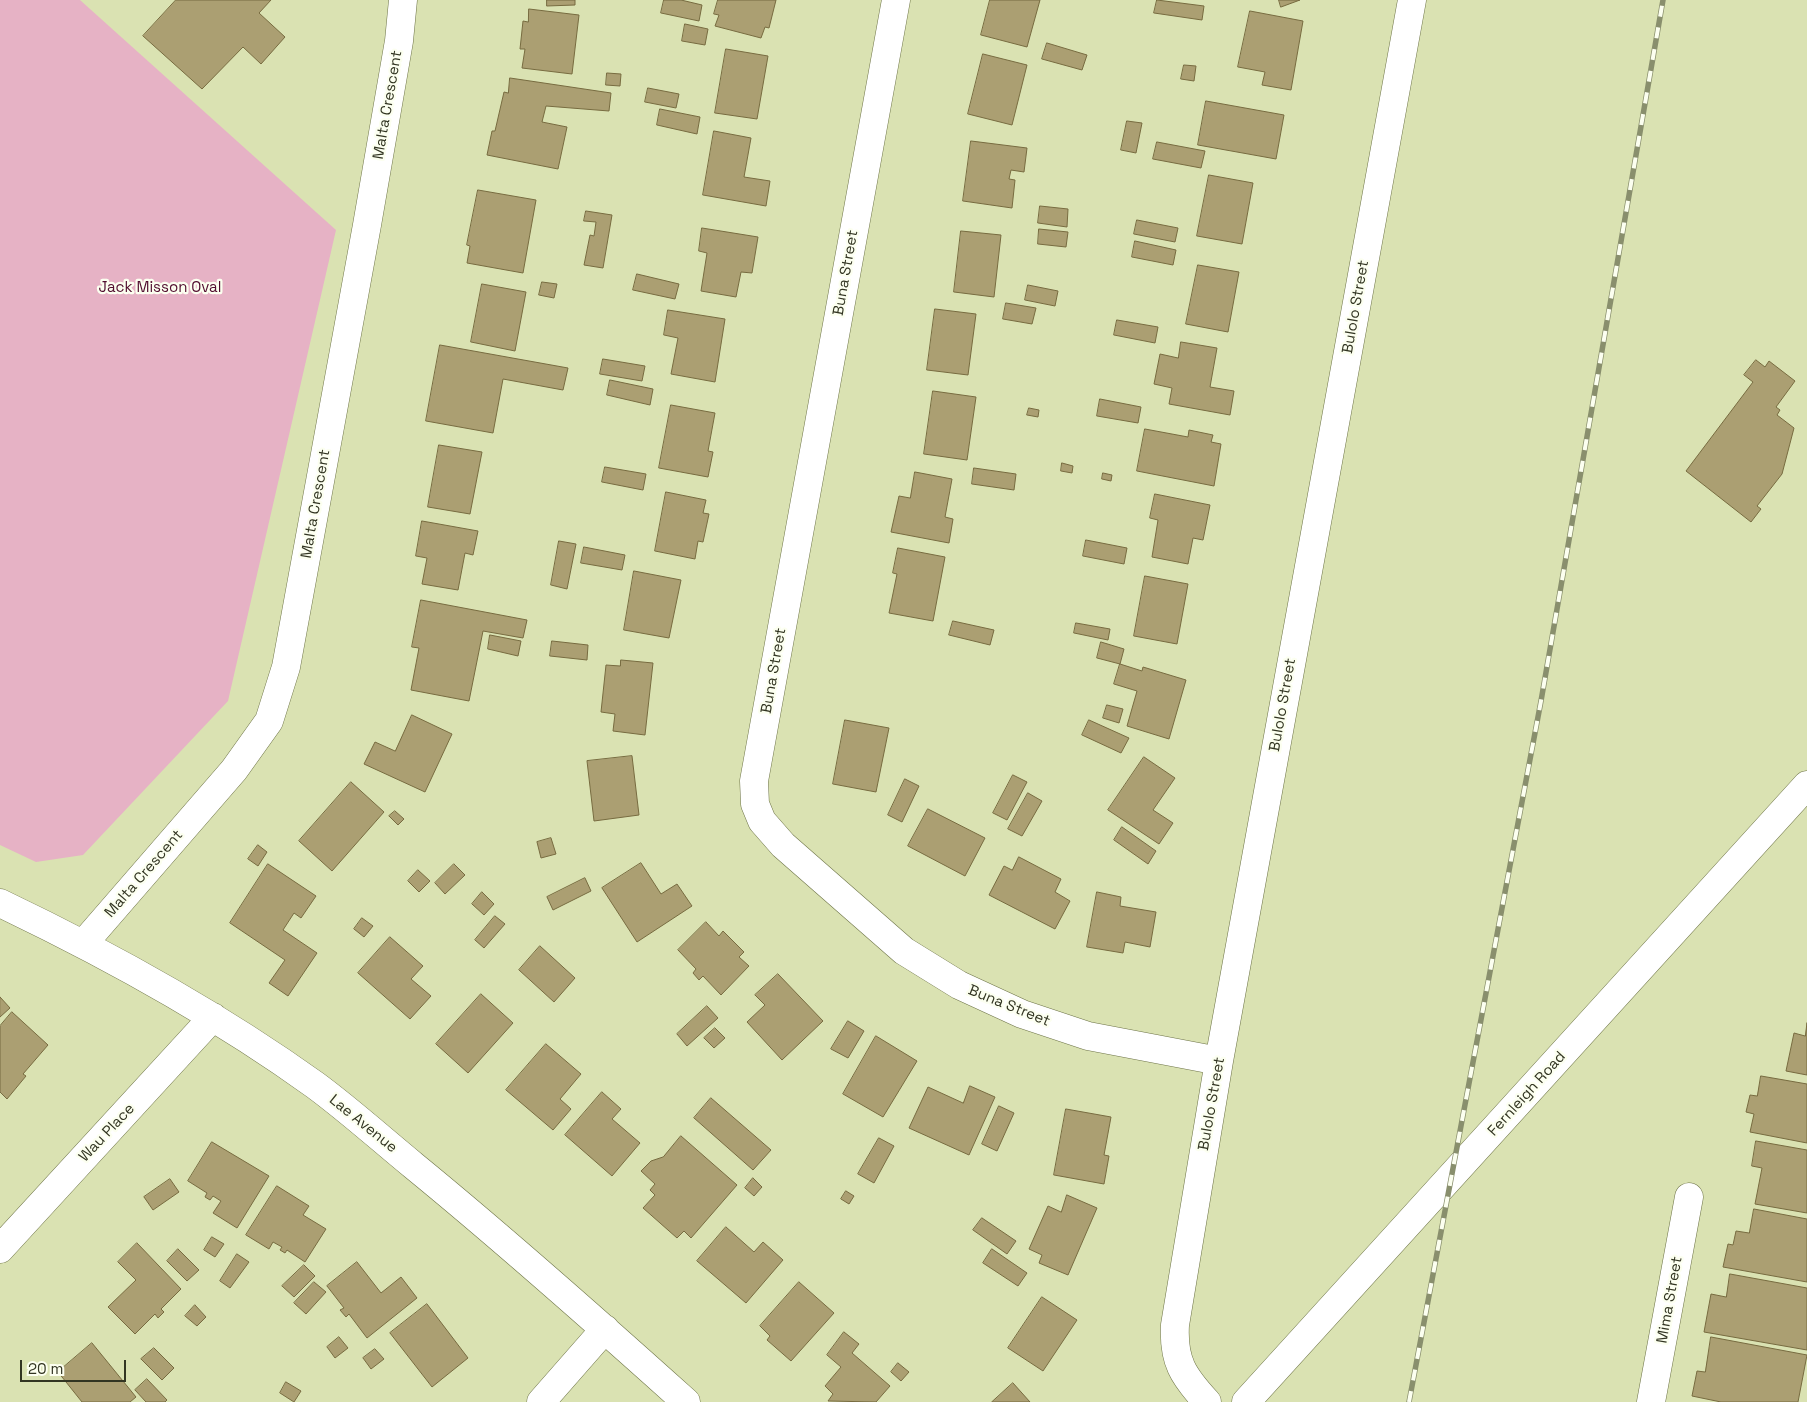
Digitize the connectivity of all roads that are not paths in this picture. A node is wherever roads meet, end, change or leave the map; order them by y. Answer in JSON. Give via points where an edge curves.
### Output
{"nodes":[{"id":1,"x":403,"y":0,"type":"edge"},
{"id":2,"x":896,"y":0,"type":"edge"},
{"id":3,"x":1412,"y":0,"type":"edge"},
{"id":4,"x":1807,"y":785,"type":"edge"},
{"id":5,"x":0,"y":903,"type":"edge"},
{"id":6,"x":84,"y":943,"type":"junction"},
{"id":7,"x":213,"y":1018,"type":"junction"},
{"id":8,"x":1219,"y":1061,"type":"junction"},
{"id":9,"x":1688,"y":1197,"type":"dead end"},
{"id":10,"x":0,"y":1249,"type":"edge"},
{"id":11,"x":605,"y":1329,"type":"junction"},
{"id":12,"x":540,"y":1402,"type":"edge"},
{"id":13,"x":686,"y":1402,"type":"edge"},
{"id":14,"x":1207,"y":1402,"type":"edge"},
{"id":15,"x":1246,"y":1402,"type":"edge"},
{"id":16,"x":1652,"y":1402,"type":"edge"}],
"edges":[{"from":1,"to":6,"type":"street","name":"Malta Crescent","via":[[399,41],[367,225],[286,667],[269,721],[234,770]]},
{"from":2,"to":8,"type":"street","name":"Buna Street","via":[[754,781],[755,804],[762,821],[783,845],[858,913],[904,951],[958,985],[1022,1014],[1088,1036]]},
{"from":3,"to":8,"type":"street","name":"Bulolo Street"},
{"from":4,"to":15,"type":"street","name":"Fernleigh Road"},
{"from":5,"to":6,"type":"street","name":"Lae Avenue"},
{"from":6,"to":7,"type":"street","name":"Lae Avenue"},
{"from":7,"to":10,"type":"street","name":"Wau Place"},
{"from":7,"to":11,"type":"street","name":"Lae Avenue","via":[[316,1086]]},
{"from":8,"to":14,"type":"street","name":"Bulolo Street","via":[[1174,1347],[1187,1381]]},
{"from":9,"to":16,"type":"street","name":"Mima Street"},
{"from":11,"to":12,"type":"street"},
{"from":11,"to":13,"type":"street","name":"Lae Avenue"}]}
